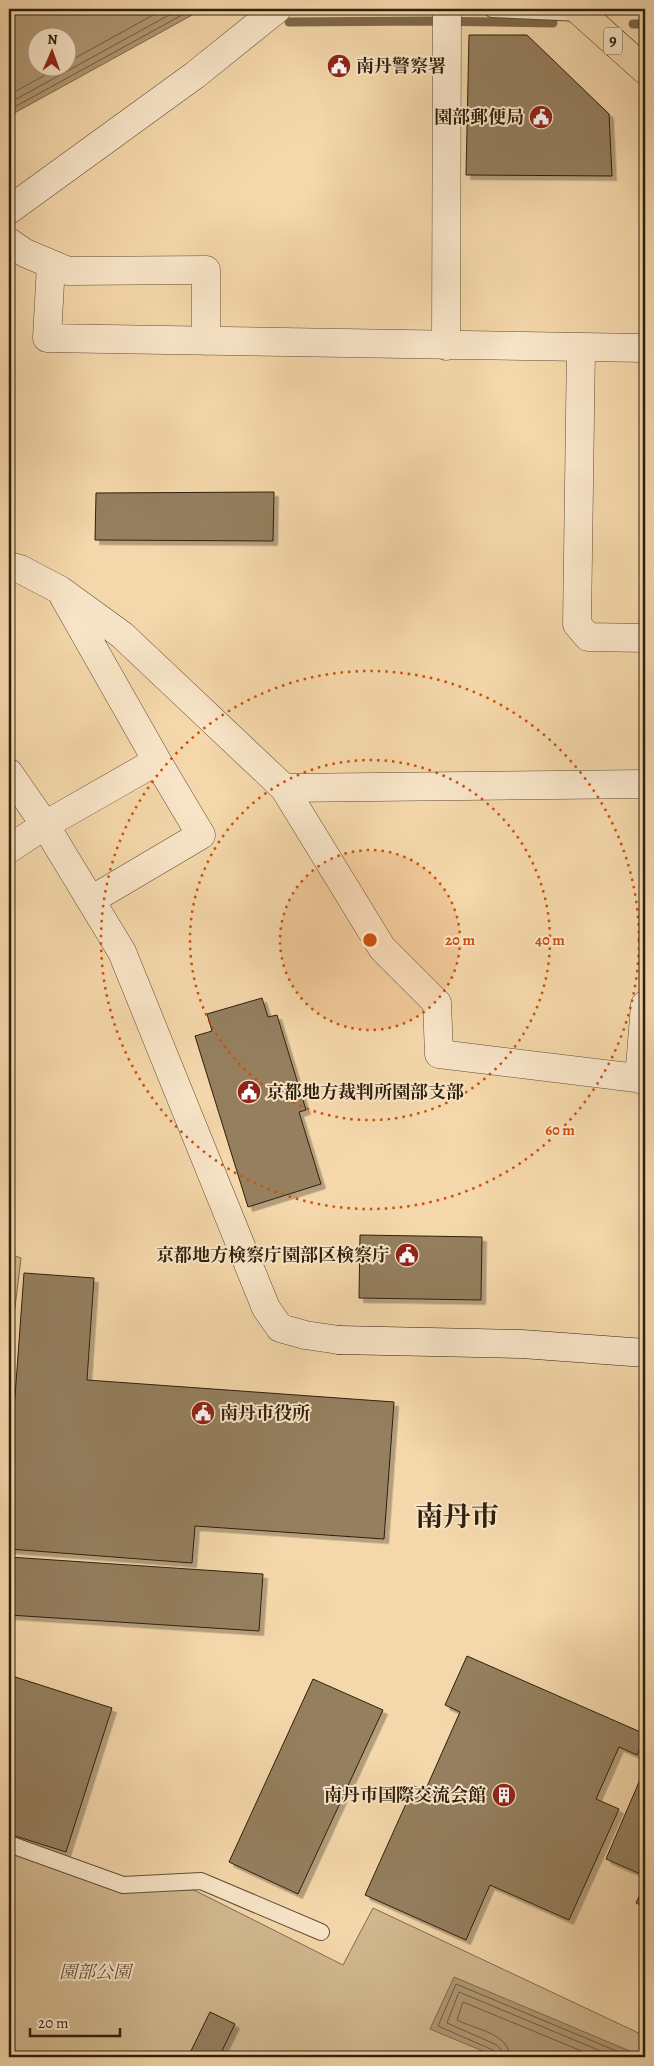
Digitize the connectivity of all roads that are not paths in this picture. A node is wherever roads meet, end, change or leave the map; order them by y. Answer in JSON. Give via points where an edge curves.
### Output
{"nodes":[{"id":1,"x":277,"y":9,"type":"edge"},
{"id":2,"x":447,"y":9,"type":"edge"},
{"id":3,"x":492,"y":9,"type":"edge"},
{"id":4,"x":580,"y":11,"type":"edge"},
{"id":5,"x":645,"y":70,"type":"edge"},
{"id":6,"x":9,"y":210,"type":"edge"},
{"id":7,"x":9,"y":242,"type":"edge"},
{"id":8,"x":51,"y":264,"type":"junction"},
{"id":9,"x":206,"y":341,"type":"junction"},
{"id":10,"x":446,"y":346,"type":"junction"},
{"id":11,"x":581,"y":347,"type":"junction"},
{"id":12,"x":645,"y":348,"type":"edge"},
{"id":13,"x":9,"y":566,"type":"edge"},
{"id":14,"x":60,"y":590,"type":"junction"},
{"id":15,"x":645,"y":638,"type":"edge"},
{"id":16,"x":157,"y":761,"type":"junction"},
{"id":17,"x":9,"y":773,"type":"edge"},
{"id":18,"x":645,"y":784,"type":"edge"},
{"id":19,"x":284,"y":788,"type":"junction"},
{"id":20,"x":45,"y":825,"type":"junction"},
{"id":21,"x":9,"y":849,"type":"edge"},
{"id":22,"x":91,"y":900,"type":"junction"},
{"id":23,"x":645,"y":1005,"type":"edge"},
{"id":24,"x":642,"y":1079,"type":"edge"},
{"id":25,"x":645,"y":1353,"type":"edge"},
{"id":26,"x":9,"y":1844,"type":"edge"},
{"id":27,"x":321,"y":1932,"type":"dead end"}],
"edges":[{"from":1,"to":6,"type":"street","via":[[195,75]]},
{"from":2,"to":10,"type":"street"},
{"from":3,"to":4,"type":"lane"},
{"from":4,"to":5,"type":"highway","number":"9"},
{"from":7,"to":8,"type":"street"},
{"from":8,"to":9,"type":"street","via":[[68,271],[206,270]]},
{"from":8,"to":9,"type":"street","via":[[47,338]]},
{"from":9,"to":10,"type":"street"},
{"from":10,"to":11,"type":"street"},
{"from":11,"to":12,"type":"street"},
{"from":11,"to":15,"type":"street","via":[[577,624],[588,637]]},
{"from":13,"to":14,"type":"street"},
{"from":14,"to":16,"type":"street"},
{"from":14,"to":19,"type":"street","via":[[122,634]]},
{"from":16,"to":20,"type":"street"},
{"from":16,"to":22,"type":"street","via":[[201,835]]},
{"from":17,"to":20,"type":"street"},
{"from":18,"to":19,"type":"street"},
{"from":19,"to":24,"type":"street","via":[[382,948],[437,1004],[439,1054]]},
{"from":20,"to":21,"type":"street"},
{"from":20,"to":22,"type":"street"},
{"from":22,"to":25,"type":"street","via":[[122,952],[266,1308],[280,1328],[339,1340],[522,1344]]},
{"from":23,"to":24,"type":"street"},
{"from":26,"to":27,"type":"lane","via":[[123,1885],[201,1880]]}]}
